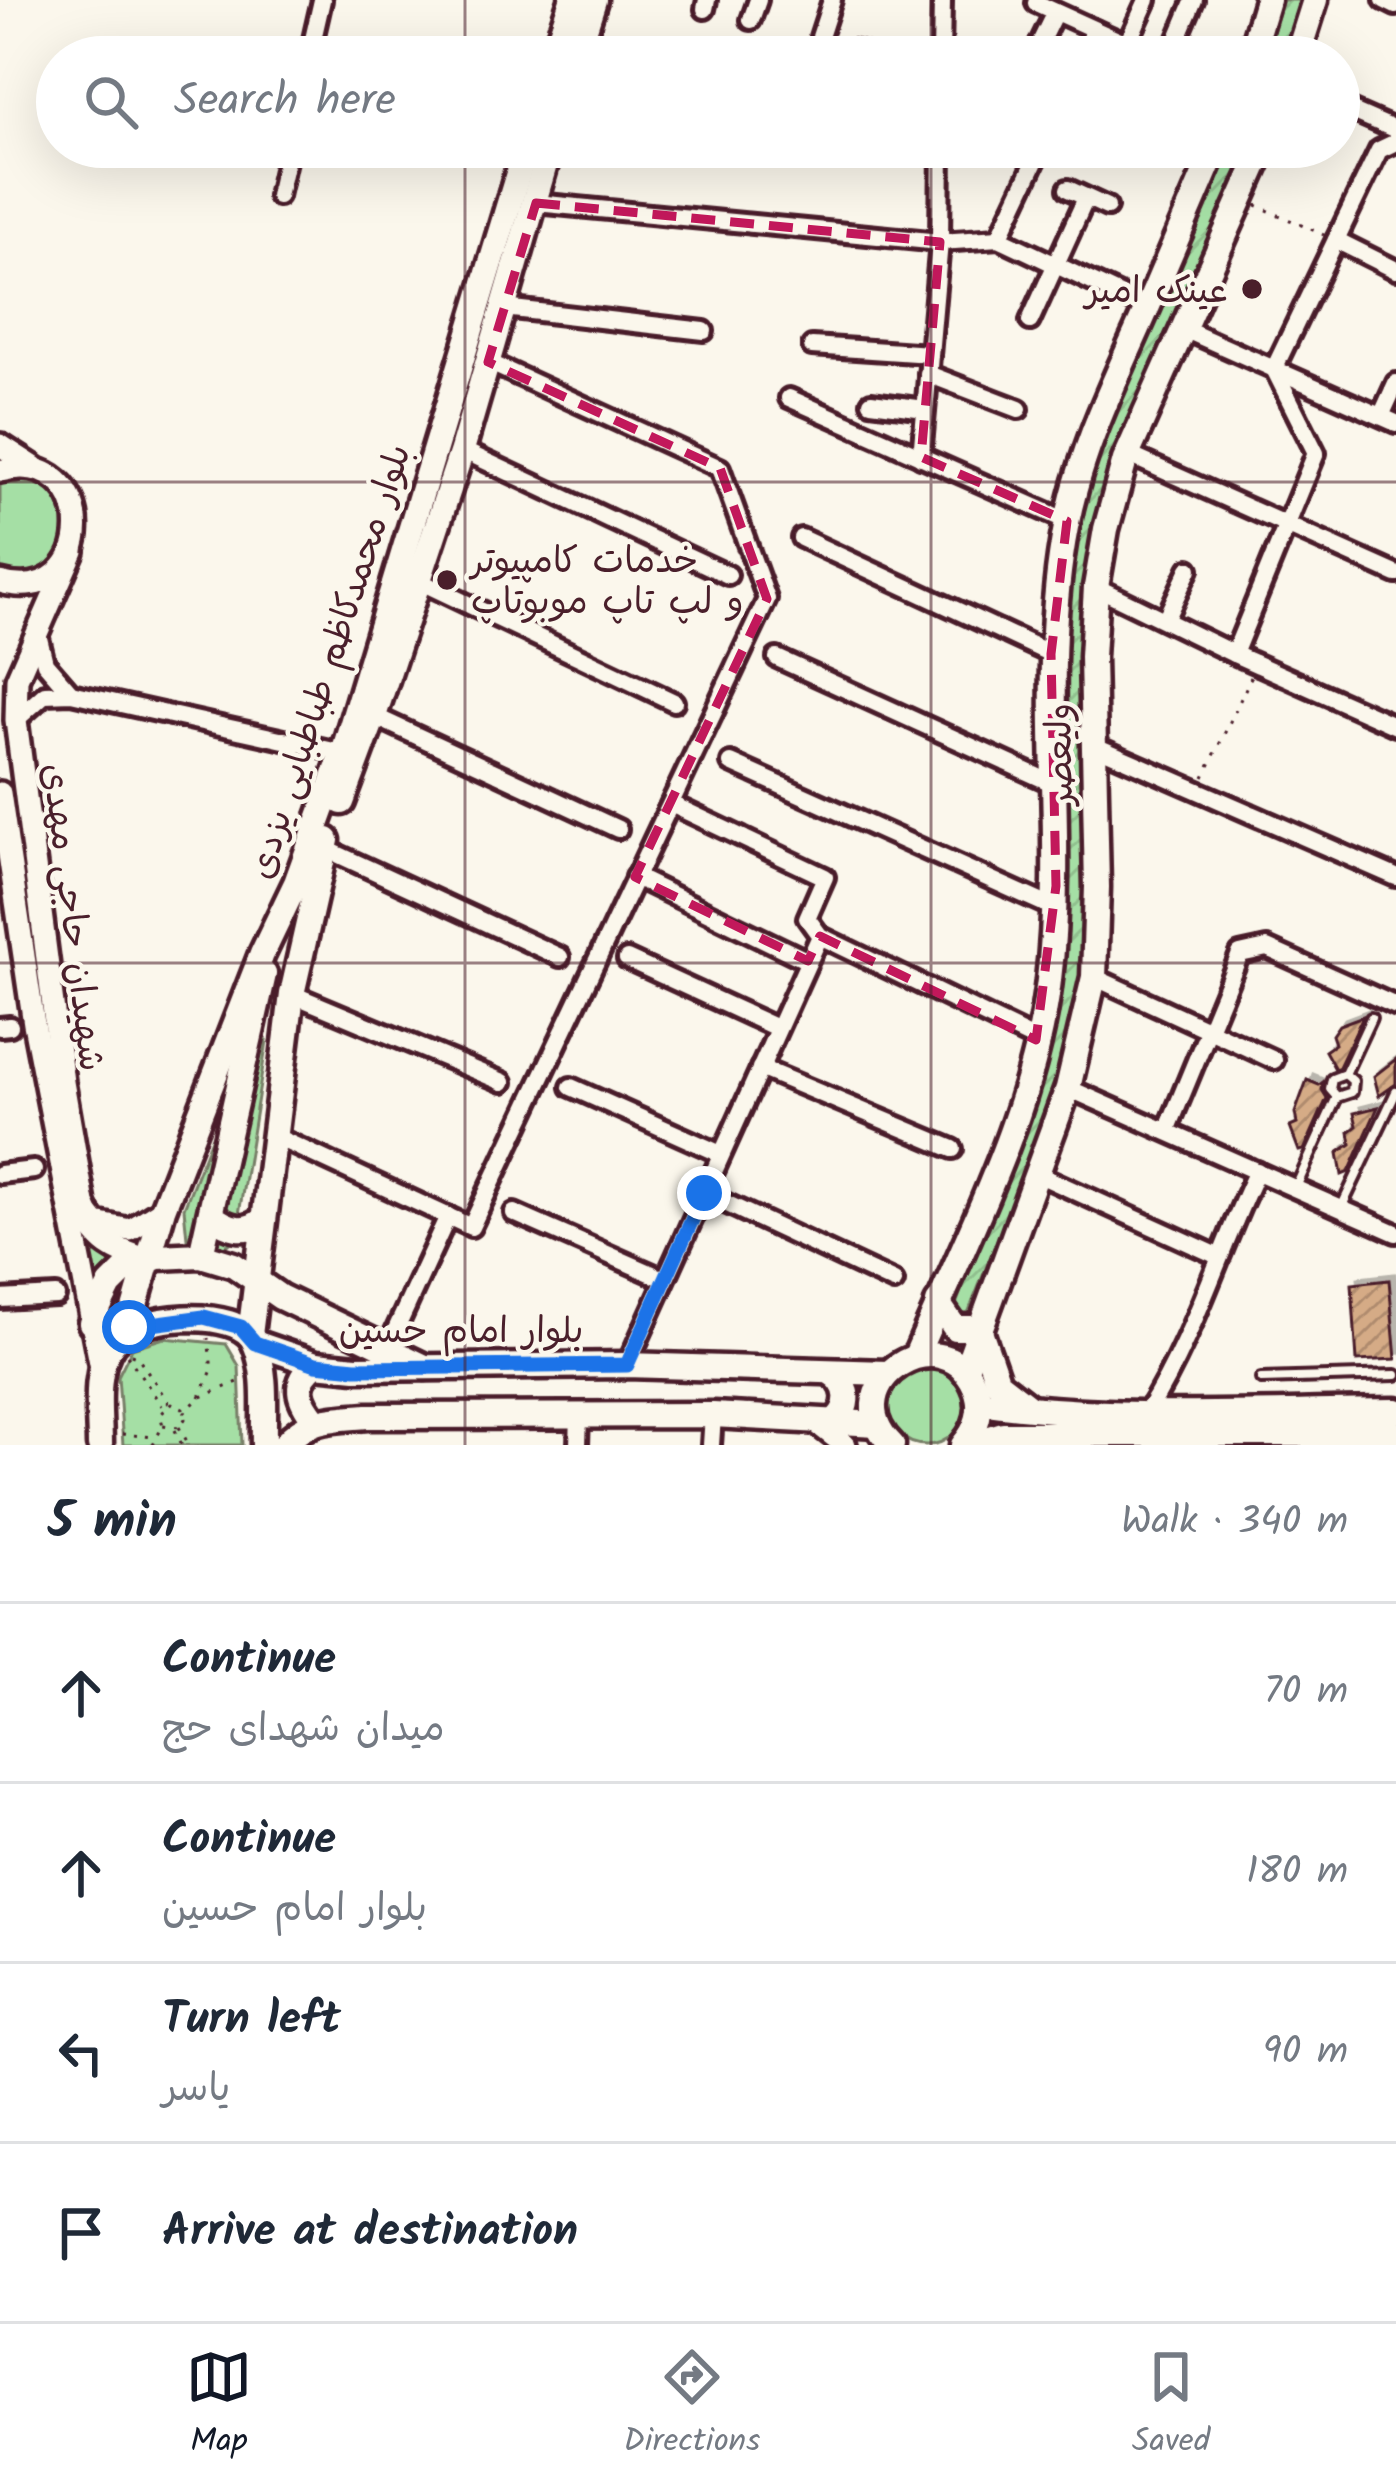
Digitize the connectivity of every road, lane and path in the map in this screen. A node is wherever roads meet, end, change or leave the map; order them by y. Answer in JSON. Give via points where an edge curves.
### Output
{"nodes":[{"id":1,"x":322,"y":0,"type":"edge"},
{"id":2,"x":758,"y":0,"type":"edge"},
{"id":3,"x":832,"y":0,"type":"edge"},
{"id":4,"x":941,"y":0,"type":"edge"},
{"id":5,"x":1148,"y":0,"type":"edge"},
{"id":6,"x":1194,"y":0,"type":"edge"},
{"id":7,"x":1267,"y":0,"type":"edge"},
{"id":8,"x":1315,"y":0,"type":"edge"},
{"id":9,"x":1384,"y":0,"type":"edge"},
{"id":10,"x":1036,"y":3,"type":"dead end"},
{"id":11,"x":581,"y":5,"type":"edge"},
{"id":12,"x":1396,"y":6,"type":"edge"},
{"id":13,"x":1055,"y":12,"type":"junction"},
{"id":14,"x":752,"y":20,"type":"dead end"},
{"id":15,"x":1095,"y":30,"type":"junction"},
{"id":16,"x":314,"y":36,"type":"edge"},
{"id":17,"x":564,"y":36,"type":"edge"},
{"id":18,"x":578,"y":36,"type":"edge"},
{"id":19,"x":820,"y":36,"type":"edge"},
{"id":20,"x":941,"y":36,"type":"edge"},
{"id":21,"x":1043,"y":36,"type":"edge"},
{"id":22,"x":1092,"y":36,"type":"edge"},
{"id":23,"x":1109,"y":36,"type":"edge"},
{"id":24,"x":1131,"y":36,"type":"edge"},
{"id":25,"x":1179,"y":36,"type":"edge"},
{"id":26,"x":1256,"y":36,"type":"edge"},
{"id":27,"x":1304,"y":36,"type":"edge"},
{"id":28,"x":1360,"y":114,"type":"edge"},
{"id":29,"x":1396,"y":130,"type":"edge"},
{"id":30,"x":1396,"y":142,"type":"edge"},
{"id":31,"x":284,"y":168,"type":"edge"},
{"id":32,"x":520,"y":168,"type":"edge"},
{"id":33,"x":545,"y":168,"type":"edge"},
{"id":34,"x":940,"y":168,"type":"edge"},
{"id":35,"x":1032,"y":168,"type":"edge"},
{"id":36,"x":1196,"y":168,"type":"edge"},
{"id":37,"x":1207,"y":168,"type":"edge"},
{"id":38,"x":1256,"y":168,"type":"edge"},
{"id":39,"x":1203,"y":177,"type":"junction"},
{"id":40,"x":1068,"y":189,"type":"dead end"},
{"id":41,"x":278,"y":196,"type":"dead end"},
{"id":42,"x":1087,"y":198,"type":"junction"},
{"id":43,"x":1243,"y":200,"type":"junction"},
{"id":44,"x":536,"y":203,"type":"junction"},
{"id":45,"x":1107,"y":207,"type":"dead end"},
{"id":46,"x":999,"y":238,"type":"junction"},
{"id":47,"x":1336,"y":241,"type":"junction"},
{"id":48,"x":940,"y":242,"type":"junction"},
{"id":49,"x":1056,"y":263,"type":"junction"},
{"id":50,"x":1396,"y":270,"type":"edge"},
{"id":51,"x":504,"y":308,"type":"junction"},
{"id":52,"x":1148,"y":308,"type":"junction"},
{"id":53,"x":1030,"y":321,"type":"dead end"},
{"id":54,"x":1186,"y":330,"type":"junction"},
{"id":55,"x":704,"y":331,"type":"dead end"},
{"id":56,"x":812,"y":346,"type":"dead end"},
{"id":57,"x":930,"y":354,"type":"junction"},
{"id":58,"x":488,"y":362,"type":"junction"},
{"id":59,"x":1274,"y":369,"type":"junction"},
{"id":60,"x":928,"y":374,"type":"junction"},
{"id":61,"x":1396,"y":383,"type":"edge"},
{"id":62,"x":789,"y":398,"type":"dead end"},
{"id":63,"x":871,"y":402,"type":"dead end"},
{"id":64,"x":926,"y":409,"type":"junction"},
{"id":65,"x":1019,"y":409,"type":"dead end"},
{"id":66,"x":1389,"y":419,"type":"edge"},
{"id":67,"x":0,"y":445,"type":"edge"},
{"id":68,"x":462,"y":450,"type":"junction"},
{"id":69,"x":1127,"y":454,"type":"junction"},
{"id":70,"x":922,"y":457,"type":"junction"},
{"id":71,"x":0,"y":470,"type":"edge"},
{"id":72,"x":40,"y":471,"type":"junction"},
{"id":73,"x":1067,"y":521,"type":"junction"},
{"id":74,"x":1290,"y":525,"type":"junction"},
{"id":75,"x":801,"y":538,"type":"dead end"},
{"id":76,"x":73,"y":551,"type":"junction"},
{"id":77,"x":1189,"y":568,"type":"dead end"},
{"id":78,"x":1396,"y":574,"type":"edge"},
{"id":79,"x":728,"y":575,"type":"dead end"},
{"id":80,"x":419,"y":581,"type":"junction"},
{"id":81,"x":0,"y":582,"type":"edge"},
{"id":82,"x":1096,"y":586,"type":"junction"},
{"id":83,"x":1165,"y":620,"type":"junction"},
{"id":84,"x":37,"y":630,"type":"junction"},
{"id":85,"x":1051,"y":654,"type":"junction"},
{"id":86,"x":1234,"y":654,"type":"junction"},
{"id":87,"x":777,"y":658,"type":"dead end"},
{"id":88,"x":1257,"y":664,"type":"junction"},
{"id":89,"x":71,"y":693,"type":"junction"},
{"id":90,"x":674,"y":702,"type":"dead end"},
{"id":91,"x":374,"y":716,"type":"junction"},
{"id":92,"x":16,"y":720,"type":"junction"},
{"id":93,"x":1396,"y":726,"type":"edge"},
{"id":94,"x":1094,"y":745,"type":"junction"},
{"id":95,"x":343,"y":753,"type":"junction"},
{"id":96,"x":731,"y":763,"type":"dead end"},
{"id":97,"x":1054,"y":784,"type":"junction"},
{"id":98,"x":1198,"y":790,"type":"junction"},
{"id":99,"x":0,"y":793,"type":"edge"},
{"id":100,"x":670,"y":803,"type":"junction"},
{"id":101,"x":618,"y":829,"type":"dead end"},
{"id":102,"x":324,"y":848,"type":"junction"},
{"id":103,"x":1396,"y":876,"type":"edge"},
{"id":104,"x":635,"y":877,"type":"junction"},
{"id":105,"x":1054,"y":908,"type":"junction"},
{"id":106,"x":820,"y":936,"type":"junction"},
{"id":107,"x":262,"y":954,"type":"junction"},
{"id":108,"x":560,"y":957,"type":"dead end"},
{"id":109,"x":627,"y":959,"type":"dead end"},
{"id":110,"x":808,"y":961,"type":"junction"},
{"id":111,"x":1094,"y":977,"type":"junction"},
{"id":112,"x":292,"y":994,"type":"junction"},
{"id":113,"x":1396,"y":1006,"type":"edge"},
{"id":114,"x":1371,"y":1018,"type":"dead end"},
{"id":115,"x":777,"y":1028,"type":"junction"},
{"id":116,"x":1207,"y":1029,"type":"junction"},
{"id":117,"x":1036,"y":1040,"type":"junction"},
{"id":118,"x":1274,"y":1060,"type":"dead end"},
{"id":119,"x":760,"y":1069,"type":"junction"},
{"id":120,"x":1345,"y":1074,"type":"junction"},
{"id":121,"x":502,"y":1082,"type":"dead end"},
{"id":122,"x":572,"y":1087,"type":"dead end"},
{"id":123,"x":1068,"y":1088,"type":"junction"},
{"id":124,"x":1396,"y":1092,"type":"edge"},
{"id":125,"x":1337,"y":1096,"type":"junction"},
{"id":126,"x":1167,"y":1130,"type":"junction"},
{"id":127,"x":272,"y":1135,"type":"junction"},
{"id":128,"x":953,"y":1149,"type":"dead end"},
{"id":129,"x":721,"y":1154,"type":"junction"},
{"id":130,"x":34,"y":1170,"type":"dead end"},
{"id":131,"x":1257,"y":1171,"type":"junction"},
{"id":132,"x":1035,"y":1173,"type":"junction"},
{"id":133,"x":0,"y":1174,"type":"edge"},
{"id":134,"x":1295,"y":1188,"type":"junction"},
{"id":135,"x":704,"y":1193,"type":"junction"},
{"id":136,"x":1341,"y":1208,"type":"junction"},
{"id":137,"x":85,"y":1209,"type":"junction"},
{"id":138,"x":164,"y":1209,"type":"junction"},
{"id":139,"x":514,"y":1213,"type":"dead end"},
{"id":140,"x":211,"y":1215,"type":"junction"},
{"id":141,"x":448,"y":1216,"type":"junction"},
{"id":142,"x":263,"y":1219,"type":"junction"},
{"id":143,"x":1396,"y":1233,"type":"edge"},
{"id":144,"x":201,"y":1255,"type":"junction"},
{"id":145,"x":1218,"y":1256,"type":"junction"},
{"id":146,"x":149,"y":1261,"type":"junction"},
{"id":147,"x":664,"y":1279,"type":"junction"},
{"id":148,"x":255,"y":1282,"type":"junction"},
{"id":149,"x":894,"y":1282,"type":"dead end"},
{"id":150,"x":56,"y":1296,"type":"dead end"},
{"id":151,"x":0,"y":1299,"type":"edge"},
{"id":152,"x":938,"y":1303,"type":"junction"},
{"id":153,"x":201,"y":1318,"type":"junction"},
{"id":154,"x":91,"y":1323,"type":"junction"},
{"id":155,"x":129,"y":1327,"type":"junction"},
{"id":156,"x":980,"y":1328,"type":"junction"},
{"id":157,"x":252,"y":1339,"type":"junction"},
{"id":158,"x":387,"y":1348,"type":"junction"},
{"id":159,"x":916,"y":1356,"type":"junction"},
{"id":160,"x":316,"y":1364,"type":"junction"},
{"id":161,"x":627,"y":1365,"type":"junction"},
{"id":162,"x":101,"y":1368,"type":"junction"},
{"id":163,"x":433,"y":1370,"type":"junction"},
{"id":164,"x":964,"y":1371,"type":"junction"},
{"id":165,"x":261,"y":1372,"type":"junction"},
{"id":166,"x":830,"y":1372,"type":"junction"},
{"id":167,"x":887,"y":1373,"type":"junction"},
{"id":168,"x":1396,"y":1375,"type":"edge"},
{"id":169,"x":1262,"y":1379,"type":"dead end"},
{"id":170,"x":199,"y":1398,"type":"junction"},
{"id":171,"x":979,"y":1402,"type":"junction"},
{"id":172,"x":167,"y":1406,"type":"junction"},
{"id":173,"x":1023,"y":1408,"type":"junction"},
{"id":174,"x":1396,"y":1411,"type":"edge"},
{"id":175,"x":1147,"y":1412,"type":"junction"},
{"id":176,"x":184,"y":1413,"type":"junction"},
{"id":177,"x":579,"y":1415,"type":"junction"},
{"id":178,"x":713,"y":1415,"type":"junction"},
{"id":179,"x":315,"y":1420,"type":"junction"},
{"id":180,"x":164,"y":1425,"type":"junction"},
{"id":181,"x":177,"y":1428,"type":"junction"},
{"id":182,"x":831,"y":1430,"type":"edge"},
{"id":183,"x":1019,"y":1434,"type":"junction"},
{"id":184,"x":1396,"y":1434,"type":"edge"},
{"id":185,"x":156,"y":1437,"type":"junction"},
{"id":186,"x":884,"y":1438,"type":"edge"},
{"id":187,"x":100,"y":1439,"type":"edge"},
{"id":188,"x":1192,"y":1439,"type":"edge"},
{"id":189,"x":153,"y":1445,"type":"edge"},
{"id":190,"x":186,"y":1445,"type":"edge"},
{"id":191,"x":264,"y":1445,"type":"edge"},
{"id":192,"x":284,"y":1445,"type":"edge"},
{"id":193,"x":578,"y":1445,"type":"edge"},
{"id":194,"x":711,"y":1445,"type":"edge"},
{"id":195,"x":966,"y":1445,"type":"edge"}],
"edges":[{"from":1,"to":16,"type":"street"},
{"from":2,"to":14,"type":"street"},
{"from":3,"to":19,"type":"street"},
{"from":4,"to":20,"type":"street"},
{"from":5,"to":24,"type":"street"},
{"from":6,"to":25,"type":"street"},
{"from":7,"to":26,"type":"main road"},
{"from":8,"to":27,"type":"main road"},
{"from":9,"to":12,"type":"street"},
{"from":10,"to":13,"type":"street"},
{"from":11,"to":17,"type":"main road"},
{"from":11,"to":18,"type":"main road"},
{"from":13,"to":15,"type":"street"},
{"from":13,"to":21,"type":"street"},
{"from":15,"to":22,"type":"street"},
{"from":15,"to":23,"type":"street"},
{"from":28,"to":29,"type":"street"},
{"from":30,"to":47,"type":"street","via":[[1378,149]]},
{"from":31,"to":41,"type":"street"},
{"from":32,"to":95,"type":"main road","name":"بلوار محمدکاظم طباطبایی یزدی"},
{"from":33,"to":44,"type":"main road","name":"بلوار محمدکاظم طباطبایی یزدی"},
{"from":34,"to":48,"type":"street"},
{"from":35,"to":46,"type":"street"},
{"from":36,"to":39,"type":"lane"},
{"from":37,"to":39,"type":"main road","name":"ولیعصر"},
{"from":38,"to":43,"type":"main road","name":"ولیعصر"},
{"from":39,"to":52,"type":"main road","name":"ولیعصر"},
{"from":40,"to":42,"type":"street"},
{"from":42,"to":45,"type":"street"},
{"from":42,"to":49,"type":"street"},
{"from":43,"to":47,"type":"path"},
{"from":43,"to":54,"type":"main road","name":"ولیعصر"},
{"from":44,"to":48,"type":"street"},
{"from":44,"to":51,"type":"main road","name":"بلوار محمدکاظم طباطبایی یزدی"},
{"from":46,"to":48,"type":"street"},
{"from":46,"to":49,"type":"street"},
{"from":47,"to":50,"type":"street"},
{"from":47,"to":59,"type":"street"},
{"from":48,"to":57,"type":"street"},
{"from":49,"to":52,"type":"street"},
{"from":49,"to":53,"type":"street"},
{"from":51,"to":55,"type":"street"},
{"from":51,"to":58,"type":"main road","name":"بلوار محمدکاظم طباطبایی یزدی"},
{"from":52,"to":73,"type":"main road","name":"ولیعصر","via":[[1088,441]]},
{"from":54,"to":59,"type":"street"},
{"from":54,"to":69,"type":"main road","name":"ولیعصر"},
{"from":56,"to":57,"type":"street"},
{"from":57,"to":60,"type":"street"},
{"from":58,"to":68,"type":"main road","name":"بلوار محمدکاظم طباطبایی یزدی"},
{"from":58,"to":100,"type":"street","via":[[720,468],[767,599]]},
{"from":59,"to":66,"type":"street"},
{"from":59,"to":74,"type":"street","via":[[1316,453]]},
{"from":60,"to":64,"type":"street"},
{"from":60,"to":65,"type":"street"},
{"from":61,"to":66,"type":"street"},
{"from":62,"to":70,"type":"street"},
{"from":63,"to":64,"type":"street"},
{"from":64,"to":70,"type":"street"},
{"from":67,"to":72,"type":"street"},
{"from":68,"to":79,"type":"street"},
{"from":68,"to":80,"type":"main road","name":"بلوار محمدکاظم طباطبایی یزدی"},
{"from":69,"to":74,"type":"street"},
{"from":69,"to":82,"type":"main road","name":"ولیعصر"},
{"from":70,"to":73,"type":"street"},
{"from":71,"to":72,"type":"street"},
{"from":72,"to":76,"type":"street","via":[[74,504]]},
{"from":73,"to":85,"type":"main road","name":"ولیعصر"},
{"from":74,"to":78,"type":"street"},
{"from":74,"to":86,"type":"street"},
{"from":75,"to":85,"type":"street"},
{"from":76,"to":81,"type":"street","via":[[38,583]]},
{"from":76,"to":84,"type":"street","name":"شهیدان حاجی مهدی"},
{"from":77,"to":83,"type":"street"},
{"from":80,"to":90,"type":"street"},
{"from":80,"to":91,"type":"main road","name":"بلوار محمدکاظم طباطبایی یزدی"},
{"from":82,"to":83,"type":"street"},
{"from":82,"to":94,"type":"main road","name":"ولیعصر"},
{"from":83,"to":86,"type":"street"},
{"from":84,"to":89,"type":"street","via":[[44,663]]},
{"from":84,"to":92,"type":"street","name":"شهیدان حاجی مهدی","via":[[16,680]]},
{"from":85,"to":97,"type":"main road","name":"ولیعصر"},
{"from":86,"to":88,"type":"street"},
{"from":87,"to":97,"type":"street"},
{"from":88,"to":93,"type":"street"},
{"from":88,"to":98,"type":"path"},
{"from":89,"to":92,"type":"street","via":[[45,694]]},
{"from":89,"to":95,"type":"street"},
{"from":91,"to":101,"type":"street"},
{"from":91,"to":102,"type":"main road","name":"بلوار محمدکاظم طباطبایی یزدی"},
{"from":92,"to":137,"type":"street","name":"شهیدان حاجی مهدی"},
{"from":94,"to":98,"type":"street"},
{"from":94,"to":111,"type":"main road","name":"ولیعصر"},
{"from":95,"to":107,"type":"main road","name":"بلوار محمدکاظم طباطبایی یزدی"},
{"from":96,"to":105,"type":"street"},
{"from":97,"to":105,"type":"main road","name":"ولیعصر"},
{"from":98,"to":103,"type":"street"},
{"from":99,"to":154,"type":"street","name":"شهیدان حاجی مهدی"},
{"from":100,"to":104,"type":"street"},
{"from":100,"to":106,"type":"street","via":[[825,877],[807,918]]},
{"from":102,"to":108,"type":"street"},
{"from":102,"to":112,"type":"main road","name":"بلوار محمدکاظم طباطبایی یزدی"},
{"from":104,"to":110,"type":"street"},
{"from":104,"to":141,"type":"street","via":[[470,1227]]},
{"from":105,"to":117,"type":"main road","name":"ولیعصر"},
{"from":106,"to":110,"type":"street"},
{"from":106,"to":117,"type":"street"},
{"from":107,"to":138,"type":"main road","name":"بلوار محمدکاظم طباطبایی یزدی"},
{"from":107,"to":140,"type":"main road","via":[[263,989]]},
{"from":109,"to":115,"type":"street"},
{"from":110,"to":115,"type":"street"},
{"from":111,"to":116,"type":"street"},
{"from":111,"to":123,"type":"main road","name":"ولیعصر"},
{"from":112,"to":121,"type":"street"},
{"from":112,"to":127,"type":"main road","name":"بلوار محمدکاظم طباطبایی یزدی"},
{"from":113,"to":116,"type":"street","via":[[1267,948],[1240,954]]},
{"from":114,"to":120,"type":"lane"},
{"from":115,"to":119,"type":"street"},
{"from":116,"to":118,"type":"street"},
{"from":116,"to":126,"type":"street"},
{"from":117,"to":152,"type":"main road","name":"ولیعصر","via":[[996,1166]]},
{"from":119,"to":128,"type":"street"},
{"from":119,"to":129,"type":"street"},
{"from":120,"to":125,"type":"lane","via":[[1330,1084]]},
{"from":120,"to":125,"type":"lane","via":[[1352,1092]]},
{"from":122,"to":129,"type":"street"},
{"from":123,"to":126,"type":"street"},
{"from":123,"to":132,"type":"main road","name":"ولیعصر"},
{"from":124,"to":136,"type":"lane"},
{"from":125,"to":134,"type":"lane"},
{"from":126,"to":131,"type":"street"},
{"from":127,"to":141,"type":"street"},
{"from":127,"to":142,"type":"main road","name":"بلوار محمدکاظم طباطبایی یزدی"},
{"from":129,"to":135,"type":"street"},
{"from":130,"to":133,"type":"street"},
{"from":131,"to":134,"type":"street"},
{"from":131,"to":145,"type":"street"},
{"from":132,"to":145,"type":"street"},
{"from":132,"to":156,"type":"main road","name":"ولیعصر"},
{"from":134,"to":136,"type":"street"},
{"from":135,"to":147,"type":"street"},
{"from":135,"to":149,"type":"street"},
{"from":136,"to":143,"type":"street"},
{"from":137,"to":138,"type":"street","via":[[118,1230]]},
{"from":137,"to":146,"type":"main road","via":[[111,1247]]},
{"from":138,"to":146,"type":"main road","name":"بلوار محمدکاظم طباطبایی یزدی"},
{"from":139,"to":147,"type":"street"},
{"from":140,"to":142,"type":"main road","via":[[226,1227]]},
{"from":140,"to":144,"type":"main road"},
{"from":141,"to":158,"type":"street"},
{"from":142,"to":148,"type":"main road","name":"بلوار محمدکاظم طباطبایی یزدی"},
{"from":144,"to":146,"type":"main road"},
{"from":144,"to":148,"type":"main road"},
{"from":145,"to":175,"type":"street","via":[[1172,1373]]},
{"from":146,"to":154,"type":"main road","via":[[124,1271]]},
{"from":146,"to":155,"type":"main road","name":"بلوار محمدکاظم طباطبایی یزدی"},
{"from":147,"to":161,"type":"street"},
{"from":148,"to":157,"type":"main road","name":"بلوار محمدکاظم طباطبایی یزدی"},
{"from":148,"to":158,"type":"main road"},
{"from":150,"to":151,"type":"street"},
{"from":152,"to":156,"type":"main road","via":[[955,1328]]},
{"from":152,"to":159,"type":"main road","name":"ولیعصر"},
{"from":153,"to":155,"type":"main road"},
{"from":153,"to":157,"type":"main road","name":"بلوار امام حسین","via":[[241,1327]]},
{"from":153,"to":170,"type":"path","via":[[212,1370]]},
{"from":154,"to":162,"type":"street","name":"شهیدان حاجی مهدی"},
{"from":155,"to":162,"type":"main road","name":"بلوار محمدکاظم طباطبایی یزدی"},
{"from":156,"to":164,"type":"main road","name":"ولیعصر"},
{"from":156,"to":173,"type":"main road","via":[[998,1383]]},
{"from":157,"to":160,"type":"main road","name":"بلوار امام حسین"},
{"from":157,"to":165,"type":"main road","name":"بلوار محمدکاظم طباطبایی یزدی"},
{"from":158,"to":163,"type":"main road"},
{"from":159,"to":164,"type":"main road","via":[[950,1360]]},
{"from":159,"to":167,"type":"main road"},
{"from":160,"to":163,"type":"main road","name":"بلوار امام حسین"},
{"from":160,"to":179,"type":"main road","via":[[298,1387]]},
{"from":161,"to":163,"type":"main road","name":"بلوار امام حسین"},
{"from":161,"to":166,"type":"main road","name":"بلوار امام حسین"},
{"from":162,"to":187,"type":"main road"},
{"from":164,"to":171,"type":"main road"},
{"from":165,"to":170,"type":"path"},
{"from":165,"to":191,"type":"main road","name":"بلوار محمدکاظم طباطبایی یزدی"},
{"from":166,"to":167,"type":"main road","name":"بلوار امام حسین"},
{"from":166,"to":182,"type":"main road","via":[[848,1397]]},
{"from":167,"to":186,"type":"main road","via":[[878,1389]]},
{"from":168,"to":169,"type":"lane"},
{"from":170,"to":176,"type":"path"},
{"from":171,"to":173,"type":"main road"},
{"from":171,"to":195,"type":"main road"},
{"from":172,"to":172,"type":"path","via":[[138,1358],[125,1352]]},
{"from":172,"to":176,"type":"path"},
{"from":172,"to":180,"type":"path"},
{"from":173,"to":175,"type":"main road"},
{"from":173,"to":183,"type":"main road","via":[[1009,1415]]},
{"from":174,"to":175,"type":"main road"},
{"from":176,"to":181,"type":"path"},
{"from":177,"to":178,"type":"main road"},
{"from":177,"to":179,"type":"main road"},
{"from":177,"to":193,"type":"street"},
{"from":178,"to":182,"type":"main road"},
{"from":178,"to":194,"type":"street"},
{"from":179,"to":192,"type":"main road"},
{"from":180,"to":181,"type":"path"},
{"from":180,"to":185,"type":"path"},
{"from":181,"to":190,"type":"path"},
{"from":182,"to":186,"type":"main road"},
{"from":183,"to":188,"type":"main road"},
{"from":183,"to":195,"type":"main road"},
{"from":184,"to":188,"type":"main road"},
{"from":185,"to":187,"type":"path"},
{"from":185,"to":189,"type":"path"}]}
